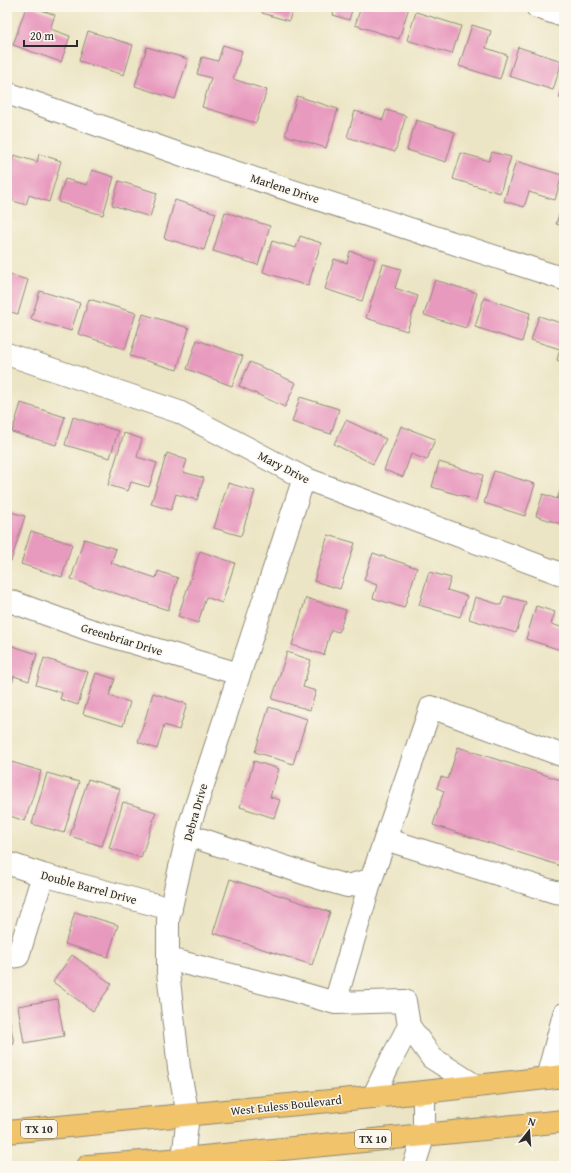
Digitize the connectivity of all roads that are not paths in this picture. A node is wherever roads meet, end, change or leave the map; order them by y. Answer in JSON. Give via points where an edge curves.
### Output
{"nodes":[{"id":1,"x":537,"y":7,"type":"edge"},
{"id":2,"x":564,"y":16,"type":"edge"},
{"id":3,"x":7,"y":93,"type":"edge"},
{"id":4,"x":564,"y":279,"type":"edge"},
{"id":5,"x":7,"y":354,"type":"edge"},
{"id":6,"x":304,"y":478,"type":"junction"},
{"id":7,"x":564,"y":575,"type":"edge"},
{"id":8,"x":7,"y":600,"type":"edge"},
{"id":9,"x":239,"y":674,"type":"junction"},
{"id":10,"x":564,"y":756,"type":"edge"},
{"id":11,"x":188,"y":835,"type":"junction"},
{"id":12,"x":386,"y":839,"type":"junction"},
{"id":13,"x":7,"y":863,"type":"edge"},
{"id":14,"x":43,"y":874,"type":"junction"},
{"id":15,"x":371,"y":880,"type":"junction"},
{"id":16,"x":564,"y":893,"type":"edge"},
{"id":17,"x":171,"y":909,"type":"junction"},
{"id":18,"x":7,"y":958,"type":"edge"},
{"id":19,"x":168,"y":959,"type":"junction"},
{"id":20,"x":335,"y":1003,"type":"junction"},
{"id":21,"x":564,"y":1014,"type":"edge"},
{"id":22,"x":409,"y":1026,"type":"junction"},
{"id":23,"x":556,"y":1077,"type":"edge"},
{"id":24,"x":476,"y":1086,"type":"junction"},
{"id":25,"x":424,"y":1092,"type":"junction"},
{"id":26,"x":373,"y":1097,"type":"junction"},
{"id":27,"x":188,"y":1115,"type":"junction"},
{"id":28,"x":564,"y":1121,"type":"edge"},
{"id":29,"x":7,"y":1132,"type":"edge"},
{"id":30,"x":424,"y":1134,"type":"junction"},
{"id":31,"x":183,"y":1162,"type":"edge"},
{"id":32,"x":137,"y":1164,"type":"edge"},
{"id":33,"x":88,"y":1166,"type":"edge"},
{"id":34,"x":414,"y":1166,"type":"edge"}],
"edges":[{"from":1,"to":2,"type":"street"},
{"from":3,"to":4,"type":"street","name":"Marlene Drive","via":[[188,157]]},
{"from":5,"to":6,"type":"street","name":"Mary Drive","via":[[180,412]]},
{"from":6,"to":7,"type":"street","name":"Mary Drive"},
{"from":6,"to":9,"type":"street","name":"Debra Drive"},
{"from":8,"to":9,"type":"street","name":"Greenbriar Drive","via":[[87,629]]},
{"from":9,"to":11,"type":"street","name":"Debra Drive"},
{"from":10,"to":12,"type":"street","via":[[431,707]]},
{"from":11,"to":15,"type":"street","via":[[347,886]]},
{"from":11,"to":17,"type":"street","name":"Debra Drive"},
{"from":12,"to":15,"type":"street"},
{"from":12,"to":16,"type":"street"},
{"from":13,"to":14,"type":"street","name":"Double Barrel Drive"},
{"from":14,"to":17,"type":"street","name":"Double Barrel Drive"},
{"from":14,"to":18,"type":"street","via":[[18,956]]},
{"from":15,"to":20,"type":"street"},
{"from":17,"to":19,"type":"street","name":"Debra Drive","via":[[168,920]]},
{"from":19,"to":20,"type":"street"},
{"from":19,"to":27,"type":"street","name":"Debra Drive","via":[[179,1068]]},
{"from":20,"to":22,"type":"street","via":[[405,1001]]},
{"from":21,"to":23,"type":"street"},
{"from":22,"to":24,"type":"street","via":[[432,1058]]},
{"from":22,"to":26,"type":"street"},
{"from":23,"to":24,"type":"main road","name":"West Euless Boulevard","number":"TX 10"},
{"from":24,"to":25,"type":"main road","name":"West Euless Boulevard","number":"TX 10"},
{"from":25,"to":26,"type":"main road","name":"West Euless Boulevard","number":"TX 10"},
{"from":25,"to":30,"type":"street"},
{"from":26,"to":27,"type":"main road","name":"West Euless Boulevard","number":"TX 10"},
{"from":27,"to":29,"type":"main road","name":"West Euless Boulevard","number":"TX 10"},
{"from":27,"to":31,"type":"street","name":"Debra Drive"},
{"from":28,"to":30,"type":"main road","number":"TX 10"},
{"from":30,"to":31,"type":"main road","number":"TX 10"},
{"from":30,"to":34,"type":"street"},
{"from":31,"to":32,"type":"main road","number":"TX 10"},
{"from":32,"to":33,"type":"main road","number":"TX 10"}]}
